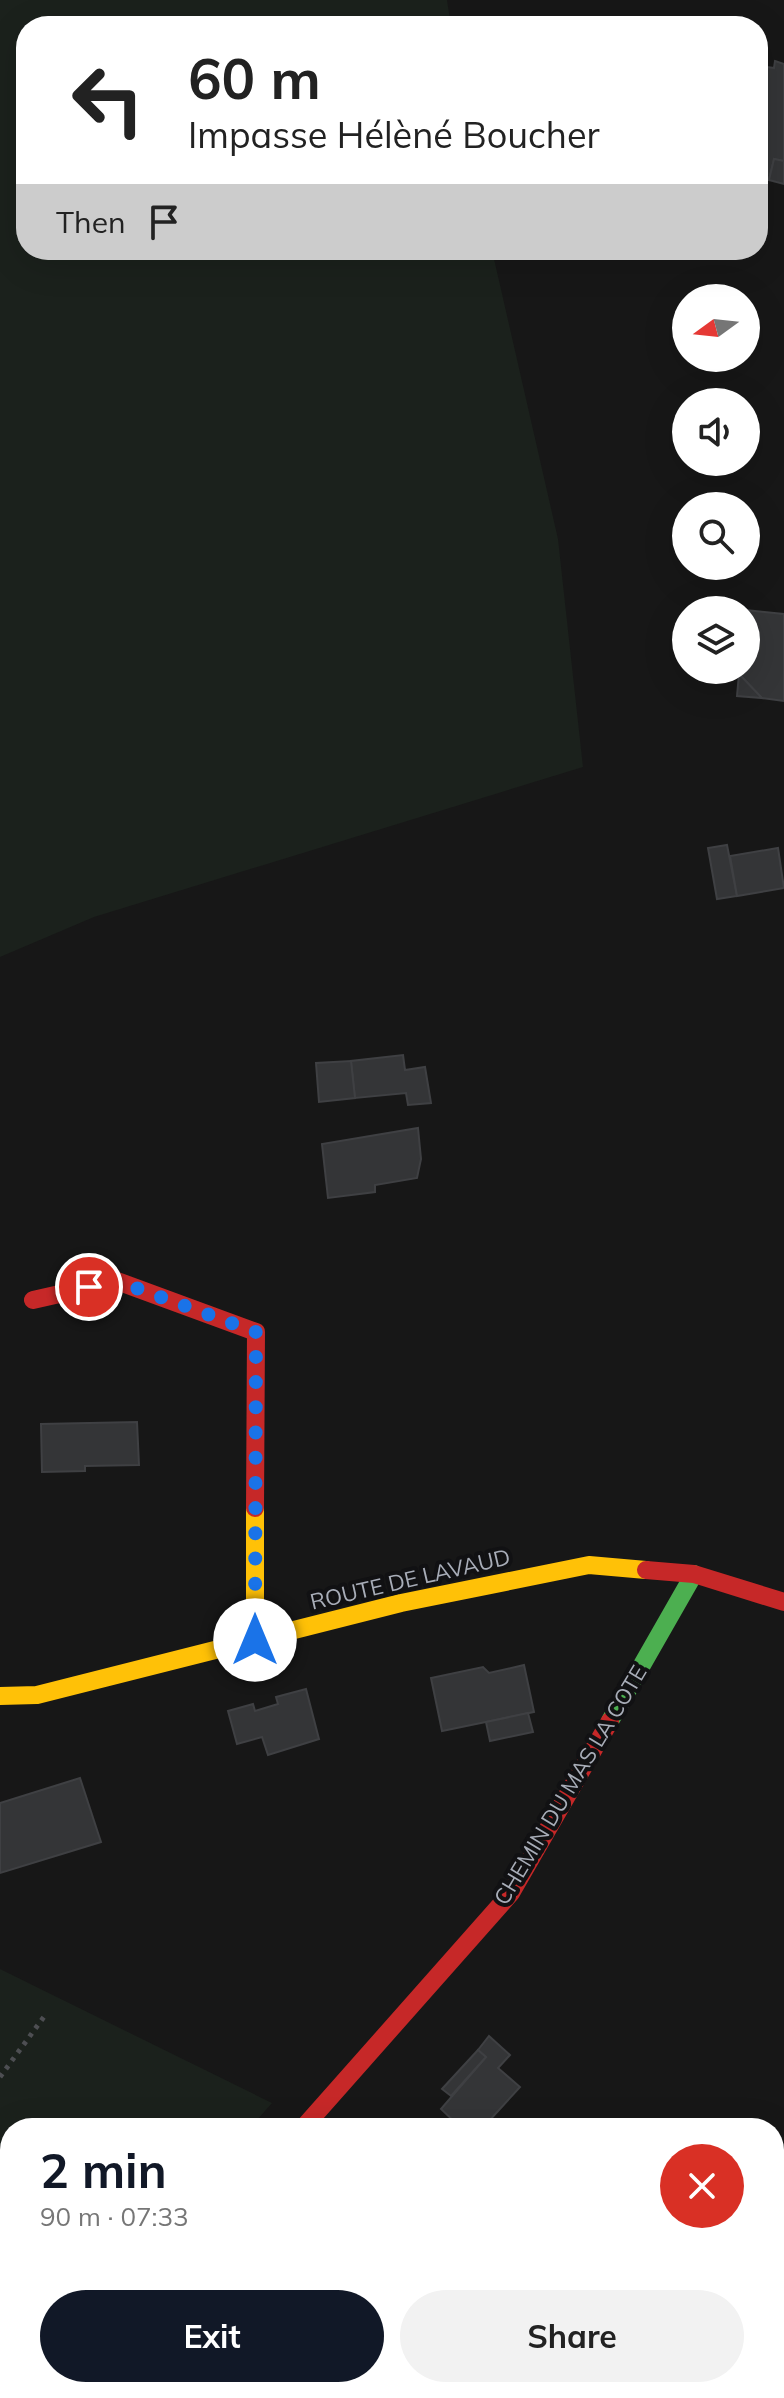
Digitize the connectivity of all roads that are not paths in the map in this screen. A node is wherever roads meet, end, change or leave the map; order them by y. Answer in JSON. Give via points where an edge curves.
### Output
{"nodes":[{"id":1,"x":33,"y":1300,"type":"dead end"},
{"id":2,"x":694,"y":1574,"type":"junction"},
{"id":3,"x":784,"y":1602,"type":"edge"},
{"id":4,"x":255,"y":1640,"type":"junction"},
{"id":5,"x":0,"y":1696,"type":"edge"},
{"id":6,"x":312,"y":2118,"type":"edge"}],
"edges":[{"from":1,"to":4,"type":"street","via":[[117,1281],[256,1332]]},
{"from":2,"to":3,"type":"street","name":"ROUTE DE LAVAUD"},
{"from":2,"to":4,"type":"street","name":"ROUTE DE LAVAUD","via":[[589,1565],[401,1603]]},
{"from":2,"to":6,"type":"street","name":"CHEMIN DU MAS LA COTE","via":[[511,1893]]},
{"from":4,"to":5,"type":"street","name":"ROUTE DE LAVAUD","via":[[37,1695]]}]}
